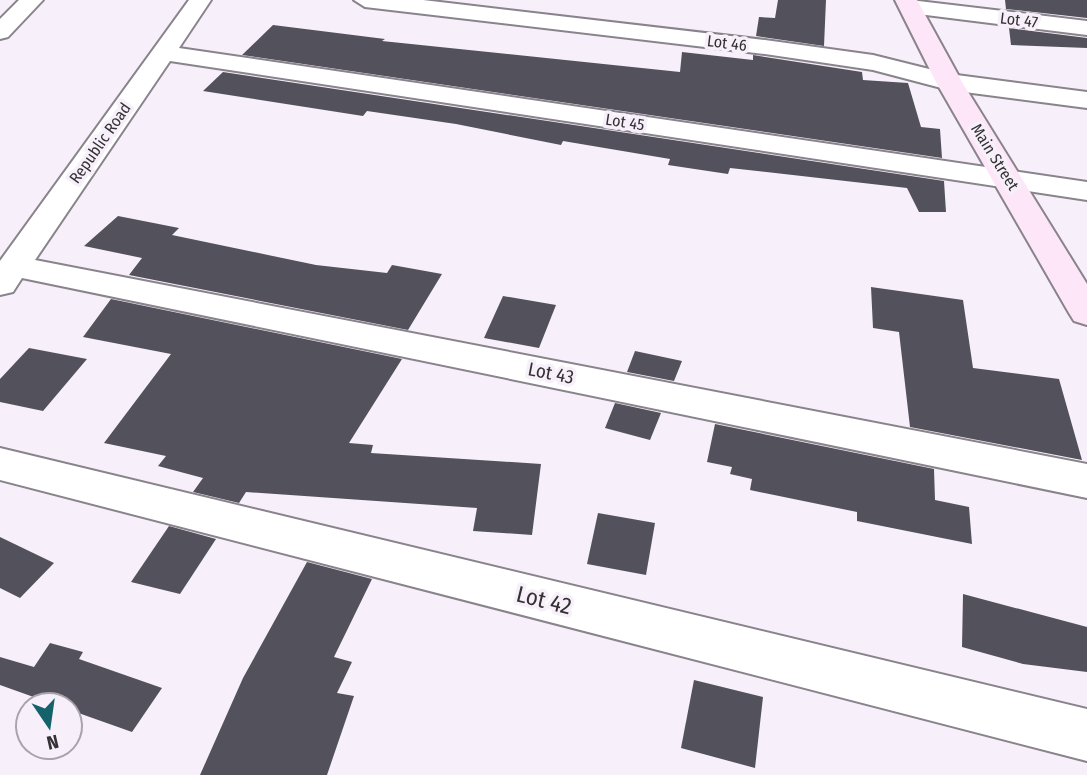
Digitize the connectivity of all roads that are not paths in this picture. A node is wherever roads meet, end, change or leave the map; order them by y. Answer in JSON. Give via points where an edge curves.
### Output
{"nodes":[{"id":1,"x":32,"y":0,"type":"edge"},
{"id":2,"x":200,"y":0,"type":"edge"},
{"id":3,"x":365,"y":0,"type":"edge"},
{"id":4,"x":908,"y":3,"type":"edge"},
{"id":5,"x":1087,"y":28,"type":"edge"},
{"id":6,"x":0,"y":32,"type":"edge"},
{"id":7,"x":164,"y":52,"type":"junction"},
{"id":8,"x":949,"y":82,"type":"junction"},
{"id":9,"x":1087,"y":100,"type":"edge"},
{"id":10,"x":1010,"y":179,"type":"junction"},
{"id":11,"x":1087,"y":191,"type":"edge"},
{"id":12,"x":7,"y":276,"type":"edge"},
{"id":13,"x":1087,"y":313,"type":"edge"},
{"id":14,"x":0,"y":464,"type":"edge"},
{"id":15,"x":1087,"y":481,"type":"edge"},
{"id":16,"x":1087,"y":735,"type":"edge"}],
"edges":[{"from":1,"to":6,"type":"street"},
{"from":2,"to":7,"type":"street","name":"Republic Road"},
{"from":3,"to":8,"type":"street","name":"Lot 46","via":[[778,49],[873,63]]},
{"from":4,"to":5,"type":"street","name":"Lot 47"},
{"from":4,"to":8,"type":"street","name":"Main Street"},
{"from":7,"to":10,"type":"street","name":"Lot 45"},
{"from":7,"to":12,"type":"street","name":"Republic Road"},
{"from":8,"to":9,"type":"street","name":"Lot 46"},
{"from":8,"to":10,"type":"street","name":"Main Street"},
{"from":10,"to":11,"type":"street","name":"Lot 45"},
{"from":10,"to":13,"type":"street","name":"Main Street"},
{"from":12,"to":15,"type":"street","name":"Lot 43"},
{"from":14,"to":16,"type":"street","name":"Lot 42"}]}
